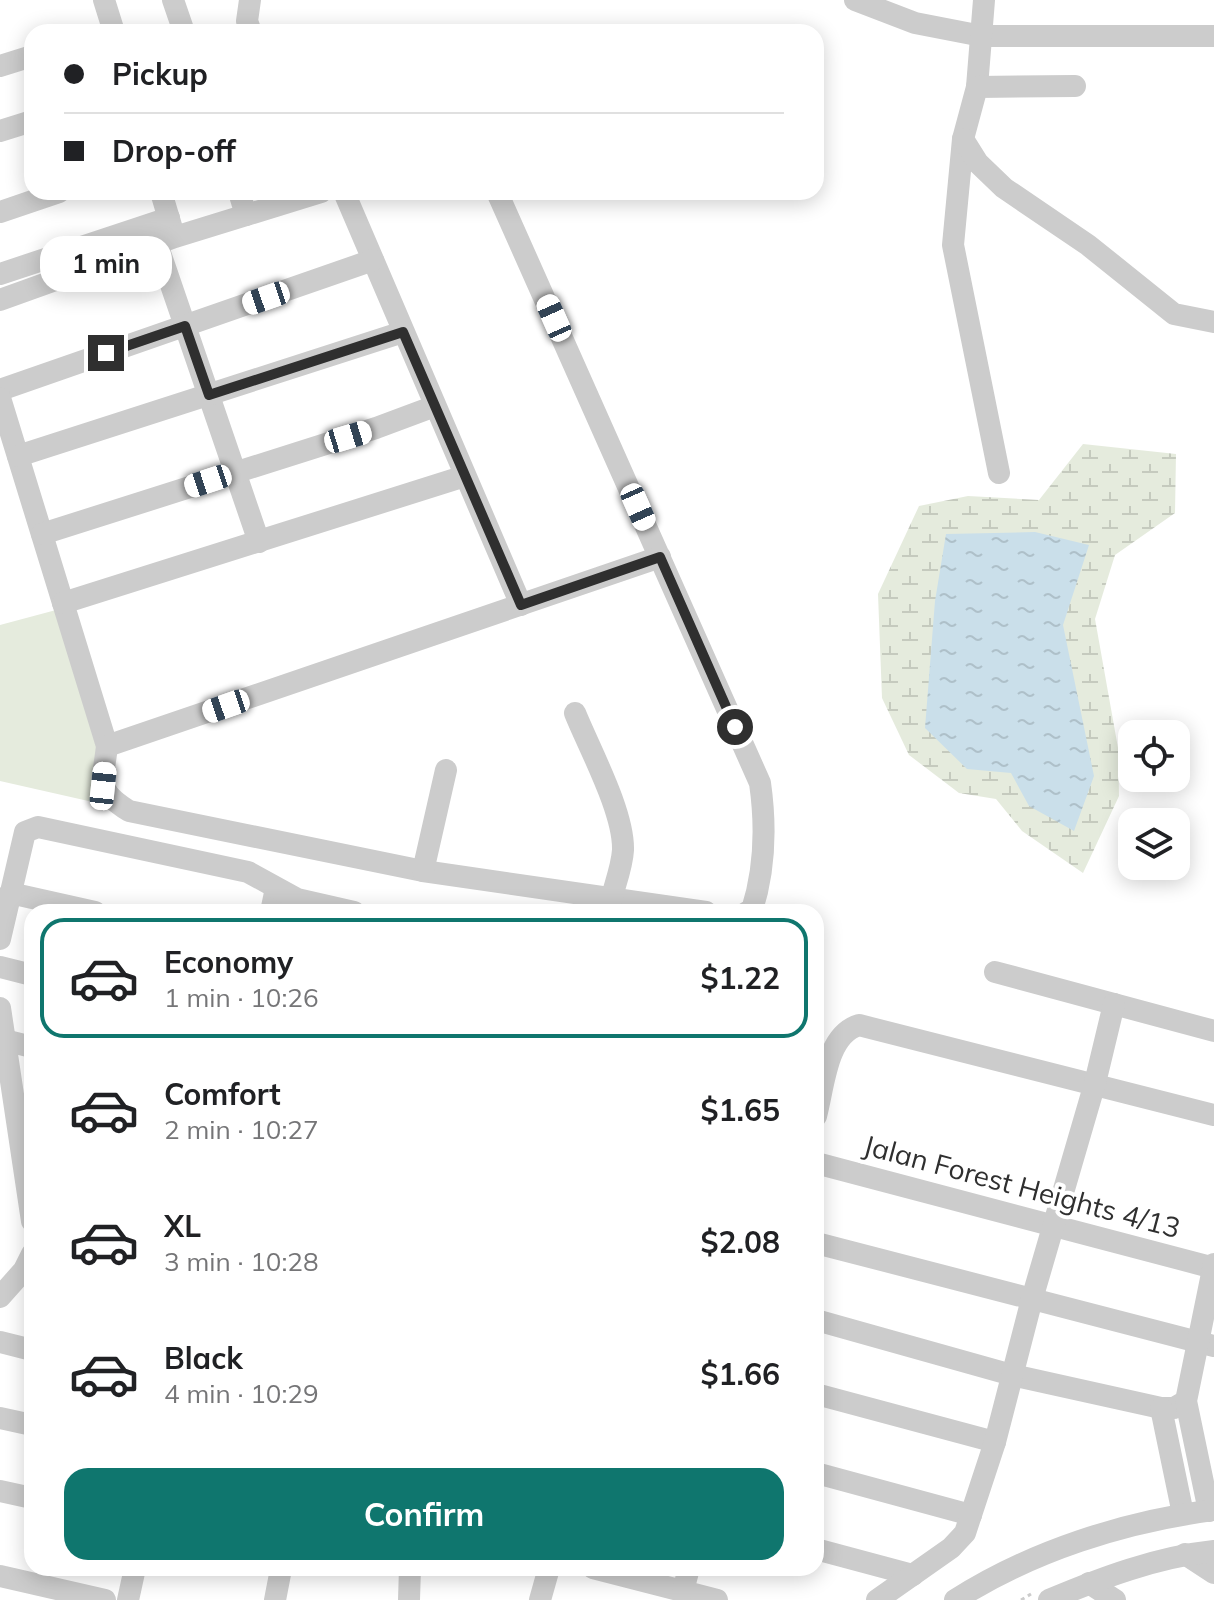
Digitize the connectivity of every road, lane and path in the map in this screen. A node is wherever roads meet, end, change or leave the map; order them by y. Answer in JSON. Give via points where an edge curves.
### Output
{"nodes":[{"id":1,"x":104,"y":0,"type":"edge"},
{"id":2,"x":173,"y":0,"type":"edge"},
{"id":3,"x":250,"y":0,"type":"edge"},
{"id":4,"x":855,"y":0,"type":"edge"},
{"id":5,"x":984,"y":0,"type":"edge"},
{"id":6,"x":109,"y":24,"type":"edge"},
{"id":7,"x":181,"y":24,"type":"edge"},
{"id":8,"x":248,"y":24,"type":"edge"},
{"id":9,"x":982,"y":36,"type":"junction"},
{"id":10,"x":1214,"y":36,"type":"edge"},
{"id":11,"x":24,"y":58,"type":"edge"},
{"id":12,"x":0,"y":66,"type":"edge"},
{"id":13,"x":1075,"y":86,"type":"dead end"},
{"id":14,"x":977,"y":87,"type":"junction"},
{"id":15,"x":24,"y":124,"type":"edge"},
{"id":16,"x":0,"y":131,"type":"edge"},
{"id":17,"x":963,"y":139,"type":"junction"},
{"id":18,"x":35,"y":200,"type":"edge"},
{"id":19,"x":162,"y":200,"type":"edge"},
{"id":20,"x":241,"y":200,"type":"edge"},
{"id":21,"x":291,"y":200,"type":"edge"},
{"id":22,"x":347,"y":200,"type":"edge"},
{"id":23,"x":501,"y":200,"type":"edge"},
{"id":24,"x":0,"y":212,"type":"edge"},
{"id":25,"x":246,"y":215,"type":"junction"},
{"id":26,"x":167,"y":233,"type":"junction"},
{"id":27,"x":373,"y":260,"type":"junction"},
{"id":28,"x":0,"y":274,"type":"edge"},
{"id":29,"x":0,"y":300,"type":"edge"},
{"id":30,"x":1214,"y":322,"type":"edge"},
{"id":31,"x":185,"y":326,"type":"junction"},
{"id":32,"x":403,"y":332,"type":"junction"},
{"id":33,"x":0,"y":390,"type":"edge"},
{"id":34,"x":209,"y":395,"type":"junction"},
{"id":35,"x":0,"y":398,"type":"edge"},
{"id":36,"x":435,"y":406,"type":"junction"},
{"id":37,"x":18,"y":456,"type":"junction"},
{"id":38,"x":235,"y":472,"type":"junction"},
{"id":39,"x":999,"y":473,"type":"dead end"},
{"id":40,"x":465,"y":476,"type":"junction"},
{"id":41,"x":42,"y":534,"type":"junction"},
{"id":42,"x":259,"y":542,"type":"junction"},
{"id":43,"x":660,"y":557,"type":"junction"},
{"id":44,"x":63,"y":603,"type":"junction"},
{"id":45,"x":521,"y":605,"type":"junction"},
{"id":46,"x":575,"y":713,"type":"dead end"},
{"id":47,"x":107,"y":746,"type":"junction"},
{"id":48,"x":446,"y":770,"type":"dead end"},
{"id":49,"x":423,"y":871,"type":"junction"},
{"id":50,"x":276,"y":888,"type":"junction"},
{"id":51,"x":10,"y":893,"type":"junction"},
{"id":52,"x":611,"y":900,"type":"junction"},
{"id":53,"x":59,"y":904,"type":"edge"},
{"id":54,"x":273,"y":904,"type":"edge"},
{"id":55,"x":319,"y":904,"type":"edge"},
{"id":56,"x":643,"y":904,"type":"edge"},
{"id":57,"x":754,"y":904,"type":"edge"},
{"id":58,"x":0,"y":939,"type":"edge"},
{"id":59,"x":0,"y":967,"type":"edge"},
{"id":60,"x":995,"y":972,"type":"dead end"},
{"id":61,"x":24,"y":973,"type":"edge"},
{"id":62,"x":1114,"y":1004,"type":"junction"},
{"id":63,"x":0,"y":1008,"type":"edge"},
{"id":64,"x":1214,"y":1031,"type":"edge"},
{"id":65,"x":4,"y":1040,"type":"junction"},
{"id":66,"x":24,"y":1045,"type":"edge"},
{"id":67,"x":1095,"y":1083,"type":"junction"},
{"id":68,"x":824,"y":1085,"type":"edge"},
{"id":69,"x":1214,"y":1115,"type":"edge"},
{"id":70,"x":24,"y":1124,"type":"edge"},
{"id":71,"x":824,"y":1165,"type":"edge"},
{"id":72,"x":1053,"y":1225,"type":"junction"},
{"id":73,"x":824,"y":1245,"type":"edge"},
{"id":74,"x":1214,"y":1266,"type":"edge"},
{"id":75,"x":24,"y":1271,"type":"edge"},
{"id":76,"x":0,"y":1297,"type":"edge"},
{"id":77,"x":1032,"y":1299,"type":"junction"},
{"id":78,"x":824,"y":1322,"type":"edge"},
{"id":79,"x":0,"y":1342,"type":"edge"},
{"id":80,"x":1206,"y":1344,"type":"edge"},
{"id":81,"x":24,"y":1348,"type":"edge"},
{"id":82,"x":1012,"y":1375,"type":"junction"},
{"id":83,"x":824,"y":1396,"type":"edge"},
{"id":84,"x":1186,"y":1401,"type":"junction"},
{"id":85,"x":1161,"y":1408,"type":"junction"},
{"id":86,"x":0,"y":1418,"type":"edge"},
{"id":87,"x":24,"y":1423,"type":"edge"},
{"id":88,"x":995,"y":1442,"type":"junction"},
{"id":89,"x":824,"y":1475,"type":"edge"},
{"id":90,"x":0,"y":1491,"type":"edge"},
{"id":91,"x":24,"y":1496,"type":"edge"},
{"id":92,"x":1212,"y":1510,"type":"edge"},
{"id":93,"x":1183,"y":1514,"type":"junction"},
{"id":94,"x":971,"y":1515,"type":"junction"},
{"id":95,"x":824,"y":1551,"type":"edge"},
{"id":96,"x":1214,"y":1551,"type":"edge"},
{"id":97,"x":1185,"y":1554,"type":"junction"},
{"id":98,"x":1214,"y":1573,"type":"edge"},
{"id":99,"x":913,"y":1575,"type":"junction"},
{"id":100,"x":0,"y":1576,"type":"edge"},
{"id":101,"x":133,"y":1576,"type":"edge"},
{"id":102,"x":279,"y":1576,"type":"edge"},
{"id":103,"x":410,"y":1576,"type":"edge"},
{"id":104,"x":547,"y":1576,"type":"edge"},
{"id":105,"x":624,"y":1576,"type":"edge"},
{"id":106,"x":687,"y":1576,"type":"edge"},
{"id":107,"x":1089,"y":1583,"type":"junction"},
{"id":108,"x":683,"y":1591,"type":"junction"},
{"id":109,"x":105,"y":1600,"type":"edge"},
{"id":110,"x":128,"y":1600,"type":"edge"},
{"id":111,"x":275,"y":1600,"type":"edge"},
{"id":112,"x":409,"y":1600,"type":"edge"},
{"id":113,"x":540,"y":1600,"type":"edge"},
{"id":114,"x":717,"y":1600,"type":"edge"},
{"id":115,"x":877,"y":1600,"type":"edge"},
{"id":116,"x":955,"y":1600,"type":"edge"},
{"id":117,"x":1049,"y":1600,"type":"edge"},
{"id":118,"x":1115,"y":1600,"type":"edge"}],
"edges":[{"from":1,"to":6,"type":"street"},
{"from":2,"to":7,"type":"street"},
{"from":3,"to":8,"type":"street"},
{"from":4,"to":9,"type":"street","via":[[915,23]]},
{"from":5,"to":9,"type":"street"},
{"from":9,"to":10,"type":"street"},
{"from":9,"to":14,"type":"street"},
{"from":11,"to":12,"type":"street"},
{"from":13,"to":14,"type":"street"},
{"from":14,"to":17,"type":"street"},
{"from":15,"to":16,"type":"street"},
{"from":17,"to":30,"type":"street","via":[[1004,188],[1088,245],[1174,314]]},
{"from":17,"to":39,"type":"street","via":[[953,245]]},
{"from":18,"to":24,"type":"street"},
{"from":19,"to":26,"type":"street"},
{"from":20,"to":25,"type":"street"},
{"from":21,"to":25,"type":"street"},
{"from":22,"to":27,"type":"street"},
{"from":23,"to":43,"type":"street"},
{"from":25,"to":26,"type":"street"},
{"from":26,"to":28,"type":"street"},
{"from":26,"to":29,"type":"street"},
{"from":26,"to":31,"type":"street"},
{"from":27,"to":31,"type":"street"},
{"from":27,"to":32,"type":"street"},
{"from":31,"to":33,"type":"street"},
{"from":31,"to":34,"type":"street"},
{"from":32,"to":34,"type":"street"},
{"from":32,"to":36,"type":"street"},
{"from":34,"to":37,"type":"street"},
{"from":34,"to":38,"type":"street"},
{"from":35,"to":37,"type":"street"},
{"from":36,"to":38,"type":"street"},
{"from":36,"to":40,"type":"street"},
{"from":37,"to":41,"type":"street"},
{"from":38,"to":41,"type":"street"},
{"from":38,"to":42,"type":"street"},
{"from":40,"to":42,"type":"street"},
{"from":40,"to":45,"type":"street"},
{"from":41,"to":44,"type":"street"},
{"from":42,"to":44,"type":"street"},
{"from":43,"to":45,"type":"street"},
{"from":43,"to":57,"type":"street","via":[[760,783],[765,818]]},
{"from":44,"to":47,"type":"street"},
{"from":45,"to":47,"type":"street"},
{"from":46,"to":52,"type":"street","via":[[622,834],[623,853]]},
{"from":47,"to":49,"type":"street","via":[[103,786],[129,811]]},
{"from":48,"to":49,"type":"street"},
{"from":49,"to":52,"type":"street"},
{"from":50,"to":51,"type":"street","via":[[248,872],[38,827],[25,832]]},
{"from":50,"to":54,"type":"street"},
{"from":50,"to":55,"type":"street"},
{"from":51,"to":53,"type":"street"},
{"from":51,"to":58,"type":"street"},
{"from":52,"to":56,"type":"street"},
{"from":59,"to":61,"type":"street"},
{"from":60,"to":62,"type":"street"},
{"from":62,"to":64,"type":"street"},
{"from":62,"to":67,"type":"street"},
{"from":63,"to":65,"type":"street"},
{"from":65,"to":66,"type":"street"},
{"from":65,"to":70,"type":"street"},
{"from":67,"to":68,"type":"street","via":[[859,1025],[841,1035]]},
{"from":67,"to":69,"type":"street"},
{"from":67,"to":72,"type":"street"},
{"from":71,"to":72,"type":"street","name":"Jalan Forest Heights 4/13"},
{"from":72,"to":74,"type":"street","name":"Jalan Forest Heights 4/13"},
{"from":72,"to":77,"type":"street"},
{"from":73,"to":77,"type":"street"},
{"from":74,"to":80,"type":"street"},
{"from":75,"to":76,"type":"street"},
{"from":77,"to":80,"type":"street"},
{"from":77,"to":82,"type":"street"},
{"from":78,"to":82,"type":"street"},
{"from":79,"to":81,"type":"street"},
{"from":80,"to":84,"type":"street"},
{"from":82,"to":85,"type":"street"},
{"from":82,"to":88,"type":"street"},
{"from":83,"to":88,"type":"street"},
{"from":84,"to":85,"type":"street"},
{"from":84,"to":92,"type":"street"},
{"from":85,"to":93,"type":"street"},
{"from":86,"to":87,"type":"street"},
{"from":88,"to":94,"type":"street"},
{"from":89,"to":94,"type":"street"},
{"from":90,"to":91,"type":"street"},
{"from":92,"to":93,"type":"street"},
{"from":93,"to":116,"type":"street","via":[[1045,1552]]},
{"from":94,"to":99,"type":"street","via":[[965,1533],[951,1548]]},
{"from":95,"to":99,"type":"street"},
{"from":96,"to":97,"type":"street"},
{"from":97,"to":98,"type":"street"},
{"from":97,"to":107,"type":"street"},
{"from":99,"to":115,"type":"street"},
{"from":100,"to":109,"type":"street"},
{"from":101,"to":110,"type":"street"},
{"from":102,"to":111,"type":"street"},
{"from":103,"to":112,"type":"street"},
{"from":104,"to":113,"type":"street"},
{"from":105,"to":108,"type":"street"},
{"from":106,"to":108,"type":"street"},
{"from":107,"to":117,"type":"street"},
{"from":107,"to":118,"type":"street"},
{"from":108,"to":114,"type":"street"}]}
